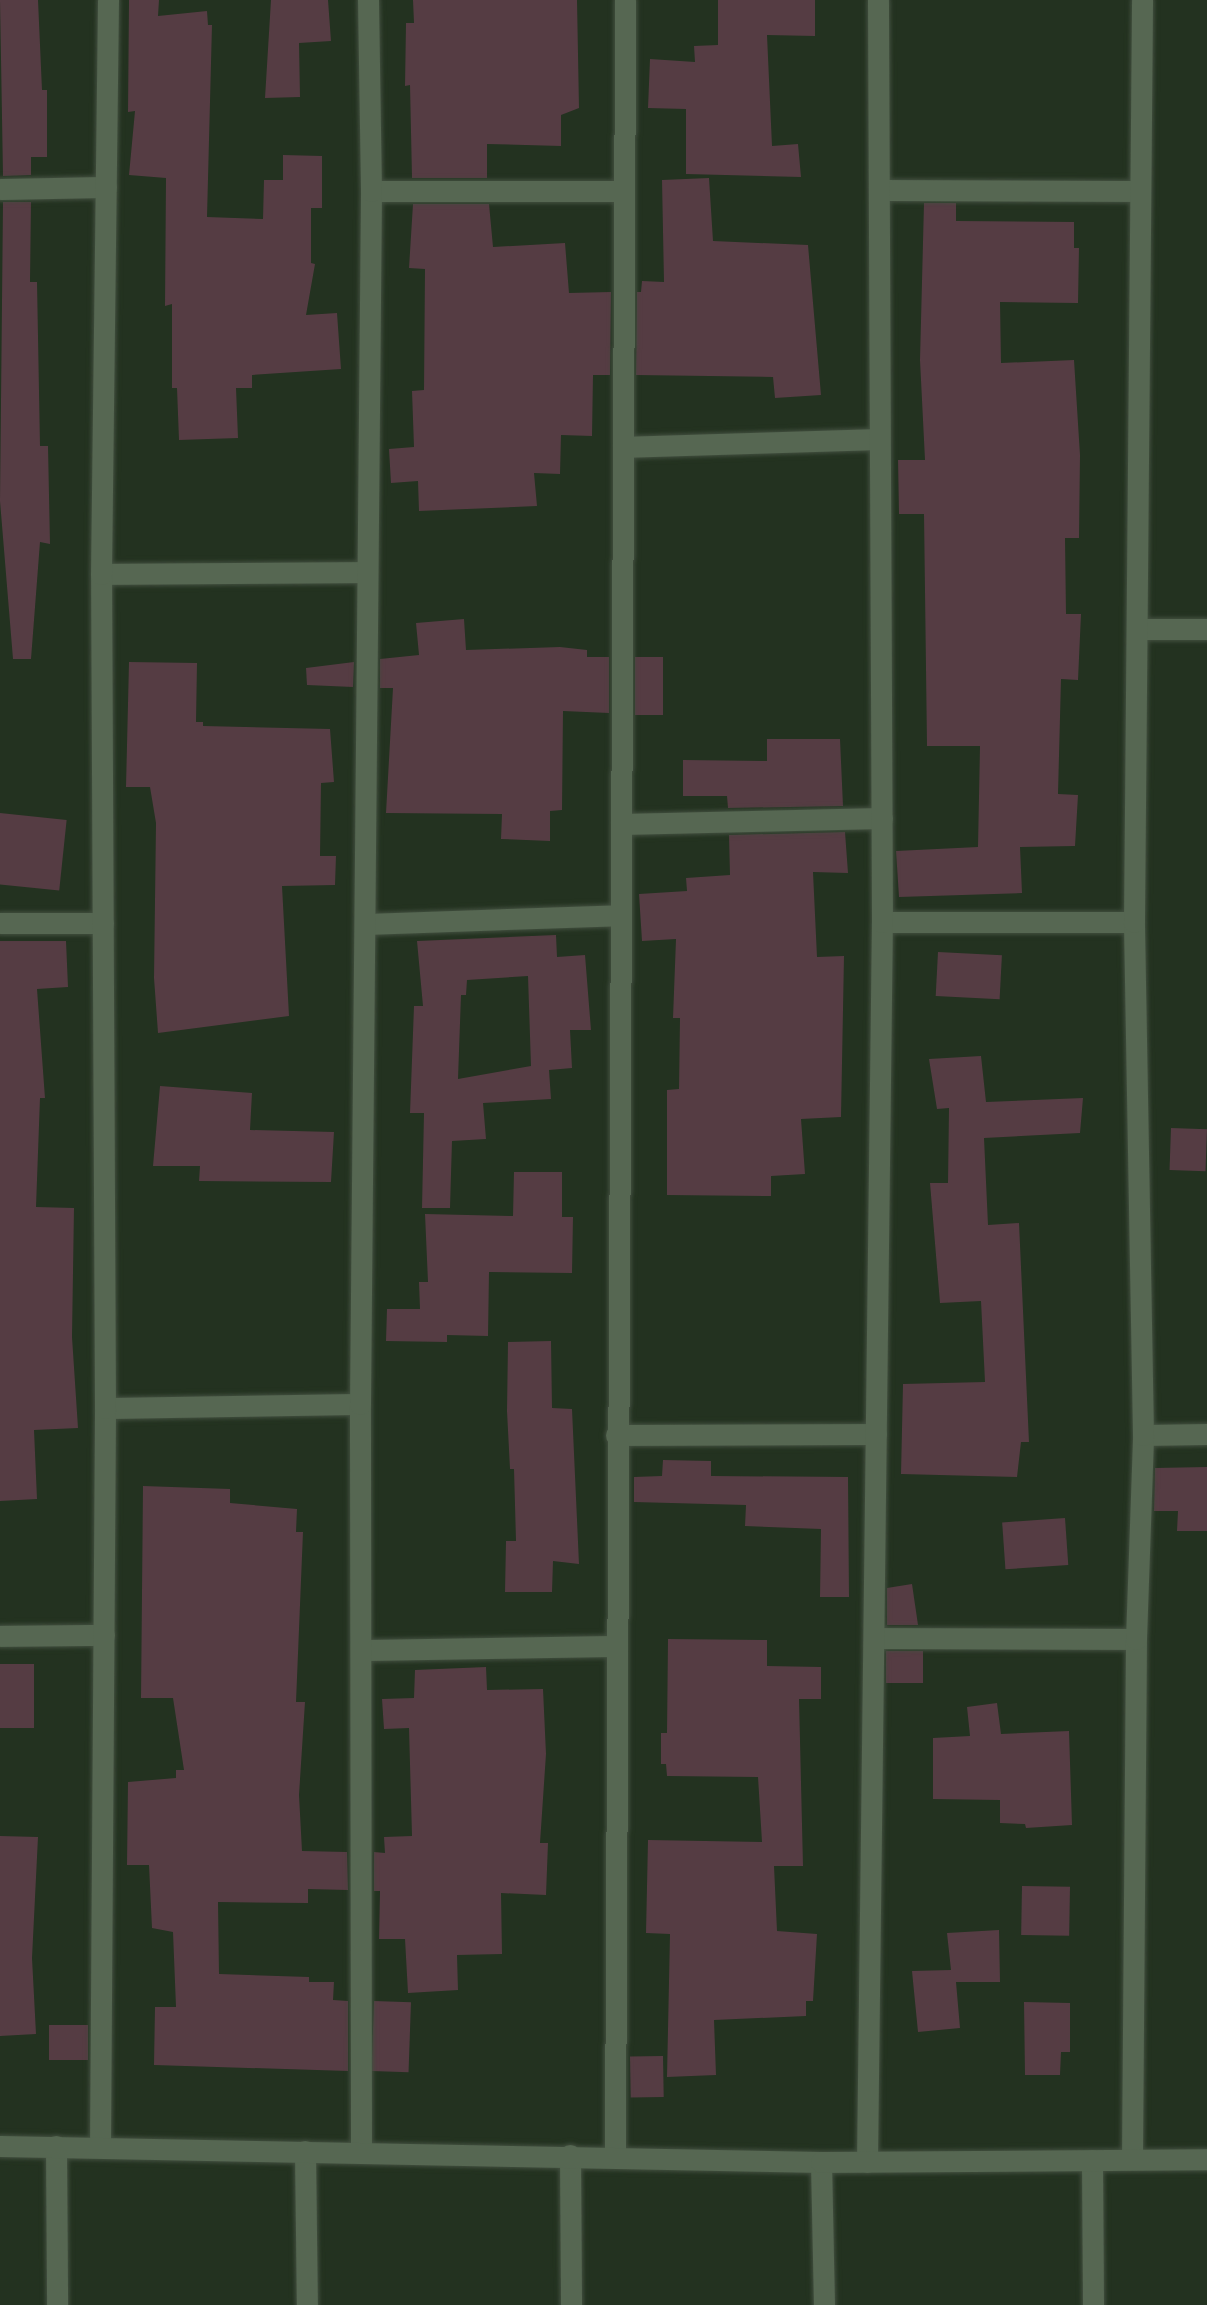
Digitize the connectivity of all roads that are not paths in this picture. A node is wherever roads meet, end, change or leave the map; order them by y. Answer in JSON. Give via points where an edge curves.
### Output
{"nodes":[{"id":1,"x":108,"y":0,"type":"edge"},
{"id":2,"x":368,"y":0,"type":"edge"},
{"id":3,"x":625,"y":0,"type":"edge"},
{"id":4,"x":878,"y":0,"type":"edge"},
{"id":5,"x":1142,"y":0,"type":"edge"},
{"id":6,"x":106,"y":187,"type":"junction"},
{"id":7,"x":0,"y":189,"type":"edge"},
{"id":8,"x":882,"y":190,"type":"junction"},
{"id":9,"x":370,"y":191,"type":"junction"},
{"id":10,"x":621,"y":191,"type":"junction"},
{"id":11,"x":1137,"y":191,"type":"junction"},
{"id":12,"x":877,"y":439,"type":"junction"},
{"id":13,"x":624,"y":447,"type":"junction"},
{"id":14,"x":366,"y":572,"type":"junction"},
{"id":15,"x":101,"y":574,"type":"junction"},
{"id":16,"x":1139,"y":629,"type":"junction"},
{"id":17,"x":1207,"y":629,"type":"edge"},
{"id":18,"x":882,"y":818,"type":"junction"},
{"id":19,"x":621,"y":824,"type":"junction"},
{"id":20,"x":619,"y":915,"type":"junction"},
{"id":21,"x":882,"y":922,"type":"junction"},
{"id":22,"x":1134,"y":922,"type":"junction"},
{"id":23,"x":0,"y":923,"type":"edge"},
{"id":24,"x":103,"y":923,"type":"junction"},
{"id":25,"x":366,"y":924,"type":"junction"},
{"id":26,"x":360,"y":1404,"type":"junction"},
{"id":27,"x":105,"y":1408,"type":"junction"},
{"id":28,"x":876,"y":1434,"type":"junction"},
{"id":29,"x":1207,"y":1434,"type":"edge"},
{"id":30,"x":616,"y":1435,"type":"junction"},
{"id":31,"x":1143,"y":1435,"type":"junction"},
{"id":32,"x":104,"y":1635,"type":"junction"},
{"id":33,"x":0,"y":1636,"type":"edge"},
{"id":34,"x":876,"y":1638,"type":"junction"},
{"id":35,"x":1136,"y":1639,"type":"junction"},
{"id":36,"x":617,"y":1646,"type":"junction"},
{"id":37,"x":361,"y":1650,"type":"junction"},
{"id":38,"x":0,"y":2146,"type":"edge"},
{"id":39,"x":56,"y":2146,"type":"junction"},
{"id":40,"x":100,"y":2147,"type":"junction"},
{"id":41,"x":305,"y":2151,"type":"junction"},
{"id":42,"x":361,"y":2151,"type":"junction"},
{"id":43,"x":570,"y":2155,"type":"junction"},
{"id":44,"x":615,"y":2155,"type":"junction"},
{"id":45,"x":1207,"y":2159,"type":"edge"},
{"id":46,"x":1092,"y":2160,"type":"junction"},
{"id":47,"x":1132,"y":2160,"type":"junction"},
{"id":48,"x":821,"y":2162,"type":"junction"},
{"id":49,"x":867,"y":2162,"type":"junction"},
{"id":50,"x":57,"y":2305,"type":"edge"},
{"id":51,"x":307,"y":2305,"type":"edge"},
{"id":52,"x":572,"y":2305,"type":"edge"},
{"id":53,"x":824,"y":2305,"type":"edge"},
{"id":54,"x":1093,"y":2305,"type":"edge"}],
"edges":[{"from":1,"to":6,"type":"street"},
{"from":2,"to":9,"type":"street"},
{"from":3,"to":10,"type":"street"},
{"from":4,"to":8,"type":"street"},
{"from":5,"to":11,"type":"street"},
{"from":6,"to":7,"type":"street"},
{"from":6,"to":15,"type":"street"},
{"from":8,"to":11,"type":"street"},
{"from":8,"to":12,"type":"street"},
{"from":9,"to":10,"type":"street"},
{"from":9,"to":14,"type":"street"},
{"from":10,"to":13,"type":"street"},
{"from":11,"to":16,"type":"street"},
{"from":12,"to":13,"type":"street"},
{"from":12,"to":18,"type":"street"},
{"from":13,"to":19,"type":"street"},
{"from":14,"to":15,"type":"street"},
{"from":14,"to":25,"type":"street"},
{"from":15,"to":24,"type":"street"},
{"from":16,"to":17,"type":"street"},
{"from":16,"to":22,"type":"street"},
{"from":18,"to":19,"type":"street"},
{"from":18,"to":21,"type":"street"},
{"from":19,"to":20,"type":"street"},
{"from":20,"to":25,"type":"street"},
{"from":20,"to":30,"type":"street"},
{"from":21,"to":22,"type":"street"},
{"from":21,"to":28,"type":"street"},
{"from":22,"to":31,"type":"street"},
{"from":23,"to":24,"type":"street"},
{"from":24,"to":27,"type":"street"},
{"from":25,"to":26,"type":"street"},
{"from":26,"to":27,"type":"street"},
{"from":26,"to":37,"type":"street"},
{"from":27,"to":32,"type":"street"},
{"from":28,"to":30,"type":"street"},
{"from":28,"to":34,"type":"street"},
{"from":29,"to":31,"type":"street"},
{"from":30,"to":36,"type":"street"},
{"from":31,"to":35,"type":"street"},
{"from":32,"to":33,"type":"street"},
{"from":32,"to":40,"type":"street"},
{"from":34,"to":35,"type":"street"},
{"from":34,"to":49,"type":"street"},
{"from":35,"to":47,"type":"street"},
{"from":36,"to":37,"type":"street"},
{"from":36,"to":44,"type":"street"},
{"from":37,"to":42,"type":"street"},
{"from":38,"to":39,"type":"street"},
{"from":39,"to":40,"type":"street"},
{"from":39,"to":50,"type":"street"},
{"from":40,"to":41,"type":"street"},
{"from":41,"to":42,"type":"street"},
{"from":41,"to":51,"type":"street"},
{"from":42,"to":43,"type":"street"},
{"from":43,"to":44,"type":"street"},
{"from":43,"to":52,"type":"street"},
{"from":44,"to":48,"type":"street"},
{"from":45,"to":47,"type":"street"},
{"from":46,"to":47,"type":"street"},
{"from":46,"to":49,"type":"street"},
{"from":46,"to":54,"type":"street"},
{"from":48,"to":49,"type":"street"},
{"from":48,"to":53,"type":"street"}]}
